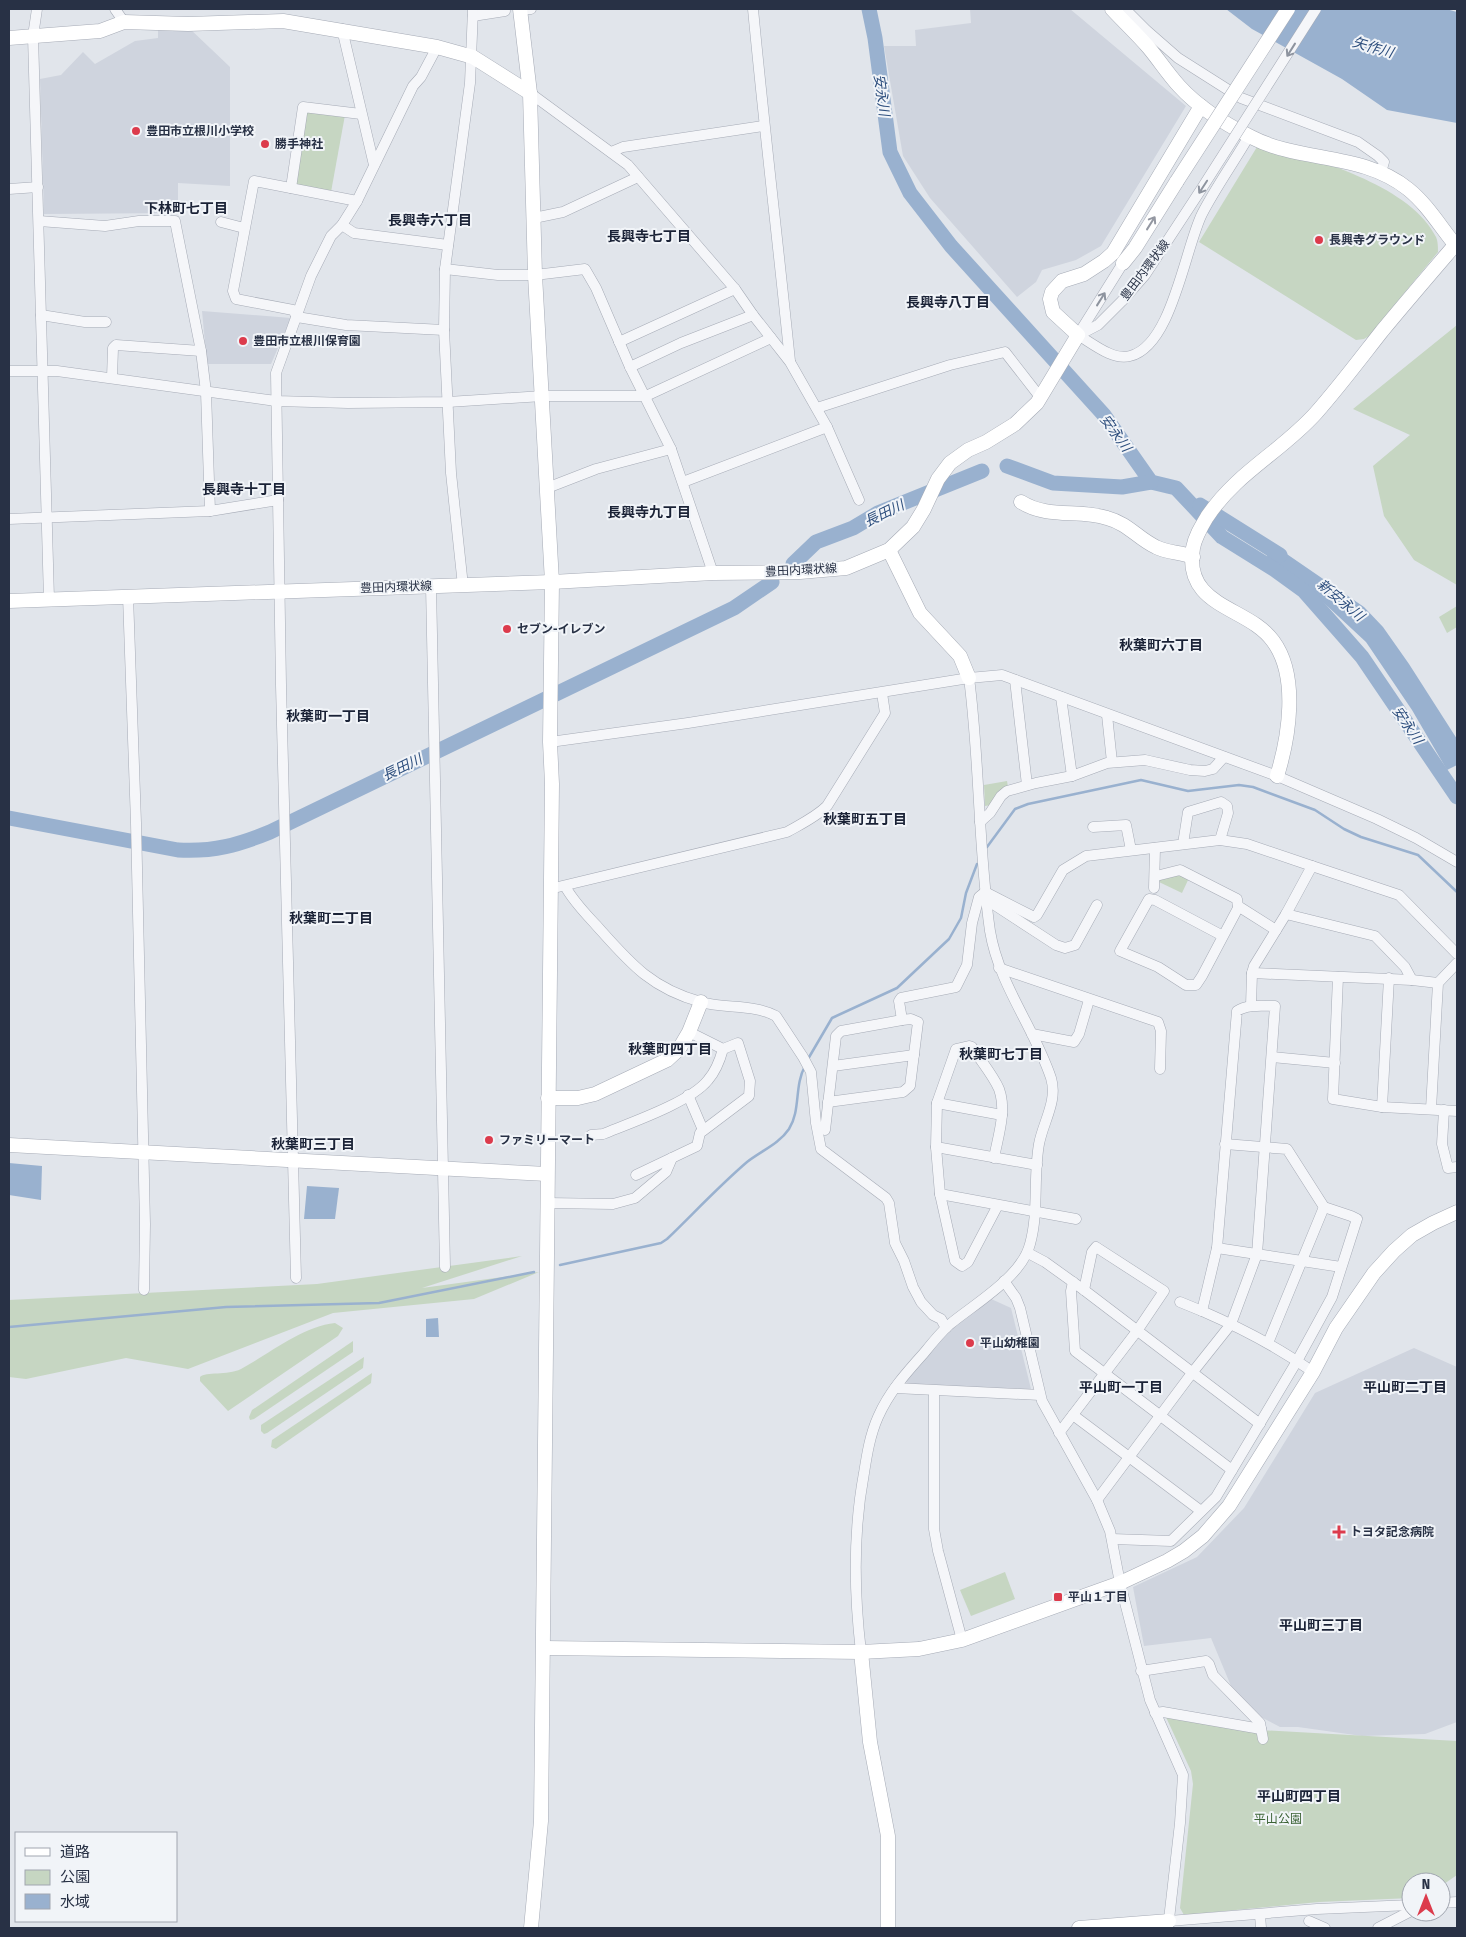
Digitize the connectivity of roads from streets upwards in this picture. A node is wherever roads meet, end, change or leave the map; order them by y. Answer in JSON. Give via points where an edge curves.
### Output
{"nodes":[{"id":1,"x":37,"y":9,"type":"edge"},
{"id":2,"x":115,"y":9,"type":"edge"},
{"id":3,"x":523,"y":9,"type":"edge"},
{"id":4,"x":753,"y":9,"type":"edge"},
{"id":5,"x":1112,"y":9,"type":"edge"},
{"id":6,"x":1125,"y":9,"type":"edge"},
{"id":7,"x":1288,"y":9,"type":"edge"},
{"id":8,"x":1316,"y":9,"type":"edge"},
{"id":9,"x":505,"y":11,"type":"dead end"},
{"id":10,"x":473,"y":13,"type":"edge"},
{"id":11,"x":124,"y":22,"type":"junction"},
{"id":12,"x":342,"y":30,"type":"junction"},
{"id":13,"x":34,"y":36,"type":"junction"},
{"id":14,"x":9,"y":38,"type":"edge"},
{"id":15,"x":436,"y":47,"type":"junction"},
{"id":16,"x":472,"y":57,"type":"junction"},
{"id":17,"x":530,"y":92,"type":"junction"},
{"id":18,"x":1201,"y":106,"type":"junction"},
{"id":19,"x":361,"y":114,"type":"junction"},
{"id":20,"x":763,"y":126,"type":"junction"},
{"id":21,"x":1250,"y":136,"type":"junction"},
{"id":22,"x":611,"y":152,"type":"junction"},
{"id":23,"x":374,"y":165,"type":"junction"},
{"id":24,"x":1381,"y":172,"type":"junction"},
{"id":25,"x":638,"y":176,"type":"junction"},
{"id":26,"x":38,"y":187,"type":"junction"},
{"id":27,"x":291,"y":188,"type":"junction"},
{"id":28,"x":9,"y":190,"type":"edge"},
{"id":29,"x":357,"y":201,"type":"junction"},
{"id":30,"x":534,"y":218,"type":"junction"},
{"id":31,"x":39,"y":221,"type":"junction"},
{"id":32,"x":222,"y":222,"type":"dead end"},
{"id":33,"x":342,"y":225,"type":"junction"},
{"id":34,"x":244,"y":228,"type":"junction"},
{"id":35,"x":448,"y":245,"type":"junction"},
{"id":36,"x":1456,"y":246,"type":"edge"},
{"id":37,"x":1123,"y":263,"type":"joint"},
{"id":38,"x":445,"y":269,"type":"junction"},
{"id":39,"x":536,"y":275,"type":"junction"},
{"id":40,"x":735,"y":289,"type":"junction"},
{"id":41,"x":41,"y":315,"type":"junction"},
{"id":42,"x":753,"y":315,"type":"junction"},
{"id":43,"x":297,"y":317,"type":"junction"},
{"id":44,"x":106,"y":322,"type":"dead end"},
{"id":45,"x":444,"y":330,"type":"junction"},
{"id":46,"x":1078,"y":335,"type":"junction"},
{"id":47,"x":771,"y":338,"type":"junction"},
{"id":48,"x":619,"y":342,"type":"junction"},
{"id":49,"x":201,"y":351,"type":"junction"},
{"id":50,"x":790,"y":362,"type":"junction"},
{"id":51,"x":630,"y":367,"type":"junction"},
{"id":52,"x":9,"y":371,"type":"edge"},
{"id":53,"x":43,"y":371,"type":"junction"},
{"id":54,"x":112,"y":378,"type":"junction"},
{"id":55,"x":206,"y":392,"type":"junction"},
{"id":56,"x":1043,"y":392,"type":"junction"},
{"id":57,"x":543,"y":396,"type":"junction"},
{"id":58,"x":646,"y":396,"type":"junction"},
{"id":59,"x":276,"y":401,"type":"junction"},
{"id":60,"x":448,"y":402,"type":"junction"},
{"id":61,"x":817,"y":408,"type":"junction"},
{"id":62,"x":827,"y":427,"type":"junction"},
{"id":63,"x":671,"y":448,"type":"junction"},
{"id":64,"x":683,"y":482,"type":"junction"},
{"id":65,"x":547,"y":488,"type":"junction"},
{"id":66,"x":278,"y":500,"type":"junction"},
{"id":67,"x":859,"y":500,"type":"dead end"},
{"id":68,"x":1021,"y":502,"type":"dead end"},
{"id":69,"x":210,"y":512,"type":"junction"},
{"id":70,"x":9,"y":518,"type":"edge"},
{"id":71,"x":47,"y":518,"type":"junction"},
{"id":72,"x":889,"y":550,"type":"junction"},
{"id":73,"x":1193,"y":557,"type":"junction"},
{"id":74,"x":713,"y":572,"type":"junction"},
{"id":75,"x":552,"y":582,"type":"junction"},
{"id":76,"x":432,"y":586,"type":"junction"},
{"id":77,"x":463,"y":586,"type":"junction"},
{"id":78,"x":280,"y":591,"type":"junction"},
{"id":79,"x":128,"y":596,"type":"junction"},
{"id":80,"x":49,"y":599,"type":"junction"},
{"id":81,"x":9,"y":601,"type":"edge"},
{"id":82,"x":970,"y":678,"type":"junction"},
{"id":83,"x":1015,"y":680,"type":"junction"},
{"id":84,"x":882,"y":692,"type":"junction"},
{"id":85,"x":1061,"y":697,"type":"junction"},
{"id":86,"x":1107,"y":715,"type":"junction"},
{"id":87,"x":550,"y":742,"type":"junction"},
{"id":88,"x":1224,"y":757,"type":"junction"},
{"id":89,"x":1112,"y":762,"type":"junction"},
{"id":90,"x":1072,"y":776,"type":"junction"},
{"id":91,"x":1277,"y":776,"type":"junction"},
{"id":92,"x":1027,"y":785,"type":"junction"},
{"id":93,"x":980,"y":822,"type":"junction"},
{"id":94,"x":1093,"y":827,"type":"dead end"},
{"id":95,"x":1220,"y":840,"type":"junction"},
{"id":96,"x":1183,"y":844,"type":"junction"},
{"id":97,"x":1155,"y":848,"type":"junction"},
{"id":98,"x":1131,"y":850,"type":"junction"},
{"id":99,"x":1457,"y":862,"type":"edge"},
{"id":100,"x":1312,"y":866,"type":"junction"},
{"id":101,"x":1156,"y":876,"type":"junction"},
{"id":102,"x":565,"y":886,"type":"junction"},
{"id":103,"x":550,"y":888,"type":"junction"},
{"id":104,"x":1154,"y":888,"type":"dead end"},
{"id":105,"x":986,"y":896,"type":"junction"},
{"id":106,"x":1097,"y":905,"type":"dead end"},
{"id":107,"x":1238,"y":906,"type":"junction"},
{"id":108,"x":1286,"y":914,"type":"junction"},
{"id":109,"x":1276,"y":930,"type":"junction"},
{"id":110,"x":1223,"y":936,"type":"junction"},
{"id":111,"x":1457,"y":954,"type":"edge"},
{"id":112,"x":1457,"y":963,"type":"edge"},
{"id":113,"x":999,"y":968,"type":"junction"},
{"id":114,"x":1252,"y":973,"type":"junction"},
{"id":115,"x":1338,"y":977,"type":"junction"},
{"id":116,"x":1389,"y":978,"type":"junction"},
{"id":117,"x":1412,"y":980,"type":"junction"},
{"id":118,"x":1438,"y":982,"type":"junction"},
{"id":119,"x":1089,"y":1000,"type":"junction"},
{"id":120,"x":701,"y":1002,"type":"junction"},
{"id":121,"x":1251,"y":1006,"type":"junction"},
{"id":122,"x":902,"y":1020,"type":"junction"},
{"id":123,"x":689,"y":1032,"type":"junction"},
{"id":124,"x":1032,"y":1034,"type":"junction"},
{"id":125,"x":723,"y":1049,"type":"junction"},
{"id":126,"x":914,"y":1054,"type":"junction"},
{"id":127,"x":1272,"y":1057,"type":"junction"},
{"id":128,"x":1335,"y":1063,"type":"junction"},
{"id":129,"x":833,"y":1066,"type":"junction"},
{"id":130,"x":1160,"y":1069,"type":"dead end"},
{"id":131,"x":688,"y":1095,"type":"junction"},
{"id":132,"x":548,"y":1098,"type":"junction"},
{"id":133,"x":828,"y":1102,"type":"junction"},
{"id":134,"x":936,"y":1103,"type":"junction"},
{"id":135,"x":1382,"y":1107,"type":"junction"},
{"id":136,"x":1431,"y":1110,"type":"junction"},
{"id":137,"x":1444,"y":1110,"type":"junction"},
{"id":138,"x":1457,"y":1111,"type":"edge"},
{"id":139,"x":1002,"y":1115,"type":"junction"},
{"id":140,"x":703,"y":1130,"type":"junction"},
{"id":141,"x":825,"y":1130,"type":"dead end"},
{"id":142,"x":591,"y":1135,"type":"dead end"},
{"id":143,"x":1225,"y":1144,"type":"junction"},
{"id":144,"x":9,"y":1145,"type":"edge"},
{"id":145,"x":1266,"y":1146,"type":"junction"},
{"id":146,"x":936,"y":1147,"type":"junction"},
{"id":147,"x":143,"y":1152,"type":"junction"},
{"id":148,"x":672,"y":1158,"type":"junction"},
{"id":149,"x":994,"y":1158,"type":"junction"},
{"id":150,"x":294,"y":1160,"type":"junction"},
{"id":151,"x":1037,"y":1165,"type":"junction"},
{"id":152,"x":1457,"y":1167,"type":"edge"},
{"id":153,"x":444,"y":1168,"type":"junction"},
{"id":154,"x":547,"y":1174,"type":"junction"},
{"id":155,"x":636,"y":1175,"type":"dead end"},
{"id":156,"x":940,"y":1194,"type":"junction"},
{"id":157,"x":547,"y":1203,"type":"junction"},
{"id":158,"x":998,"y":1205,"type":"junction"},
{"id":159,"x":1324,"y":1207,"type":"junction"},
{"id":160,"x":1457,"y":1212,"type":"edge"},
{"id":161,"x":1036,"y":1213,"type":"junction"},
{"id":162,"x":1076,"y":1219,"type":"dead end"},
{"id":163,"x":1217,"y":1248,"type":"junction"},
{"id":164,"x":1028,"y":1253,"type":"junction"},
{"id":165,"x":1257,"y":1254,"type":"junction"},
{"id":166,"x":1300,"y":1261,"type":"junction"},
{"id":167,"x":445,"y":1267,"type":"dead end"},
{"id":168,"x":1341,"y":1267,"type":"junction"},
{"id":169,"x":296,"y":1278,"type":"dead end"},
{"id":170,"x":1004,"y":1281,"type":"junction"},
{"id":171,"x":1073,"y":1282,"type":"junction"},
{"id":172,"x":144,"y":1290,"type":"dead end"},
{"id":173,"x":1084,"y":1290,"type":"junction"},
{"id":174,"x":1180,"y":1302,"type":"dead end"},
{"id":175,"x":1202,"y":1311,"type":"junction"},
{"id":176,"x":1231,"y":1324,"type":"junction"},
{"id":177,"x":946,"y":1328,"type":"junction"},
{"id":178,"x":1137,"y":1331,"type":"junction"},
{"id":179,"x":1268,"y":1343,"type":"junction"},
{"id":180,"x":1297,"y":1361,"type":"junction"},
{"id":181,"x":1313,"y":1372,"type":"junction"},
{"id":182,"x":1106,"y":1373,"type":"junction"},
{"id":183,"x":1192,"y":1373,"type":"junction"},
{"id":184,"x":895,"y":1388,"type":"junction"},
{"id":185,"x":934,"y":1391,"type":"junction"},
{"id":186,"x":1040,"y":1395,"type":"junction"},
{"id":187,"x":1073,"y":1415,"type":"junction"},
{"id":188,"x":1161,"y":1415,"type":"junction"},
{"id":189,"x":1260,"y":1424,"type":"junction"},
{"id":190,"x":1059,"y":1433,"type":"junction"},
{"id":191,"x":1130,"y":1457,"type":"junction"},
{"id":192,"x":1232,"y":1470,"type":"junction"},
{"id":193,"x":1097,"y":1500,"type":"junction"},
{"id":194,"x":1201,"y":1511,"type":"junction"},
{"id":195,"x":1112,"y":1539,"type":"junction"},
{"id":196,"x":1120,"y":1583,"type":"junction"},
{"id":197,"x":962,"y":1640,"type":"junction"},
{"id":198,"x":544,"y":1648,"type":"junction"},
{"id":199,"x":861,"y":1652,"type":"junction"},
{"id":200,"x":1141,"y":1671,"type":"junction"},
{"id":201,"x":1155,"y":1713,"type":"junction"},
{"id":202,"x":1401,"y":1905,"type":"edge"},
{"id":203,"x":1260,"y":1915,"type":"junction"},
{"id":204,"x":1401,"y":1916,"type":"edge"},
{"id":205,"x":1309,"y":1921,"type":"dead end"},
{"id":206,"x":1194,"y":1924,"type":"edge"},
{"id":207,"x":1169,"y":1925,"type":"edge"},
{"id":208,"x":531,"y":1928,"type":"edge"},
{"id":209,"x":888,"y":1928,"type":"edge"},
{"id":210,"x":1079,"y":1928,"type":"edge"},
{"id":211,"x":1261,"y":1928,"type":"edge"},
{"id":212,"x":1325,"y":1928,"type":"edge"},
{"id":213,"x":1378,"y":1928,"type":"edge"}],
"edges":[{"from":1,"to":13,"type":"street"},
{"from":2,"to":11,"type":"street"},
{"from":3,"to":17,"type":"street"},
{"from":4,"to":20,"type":"street"},
{"from":5,"to":18,"type":"street","via":[[1180,87]]},
{"from":6,"to":24,"type":"street","via":[[1178,58],[1241,98],[1358,142],[1384,162]]},
{"from":37,"to":7,"type":"street","name":"豊田内環状線","one_way":true,"bridge":true},
{"from":8,"to":46,"type":"street","name":"豊田内環状線","one_way":true,"bridge":true,"via":[[1144,275],[1098,325]]},
{"from":9,"to":10,"type":"street"},
{"from":10,"to":16,"type":"street"},
{"from":11,"to":12,"type":"street","via":[[283,21]]},
{"from":11,"to":13,"type":"street","via":[[100,31]]},
{"from":12,"to":15,"type":"street"},
{"from":12,"to":19,"type":"street"},
{"from":13,"to":14,"type":"street"},
{"from":13,"to":26,"type":"street"},
{"from":15,"to":16,"type":"street"},
{"from":15,"to":23,"type":"street"},
{"from":16,"to":17,"type":"street"},
{"from":16,"to":35,"type":"street"},
{"from":17,"to":22,"type":"street"},
{"from":17,"to":30,"type":"street"},
{"from":18,"to":21,"type":"street"},
{"from":18,"to":46,"type":"street","via":[[1112,253],[1084,274],[1062,281],[1055,287],[1050,299],[1053,312]]},
{"from":19,"to":23,"type":"street"},
{"from":19,"to":27,"type":"street","via":[[303,107]]},
{"from":20,"to":22,"type":"street","via":[[623,147]]},
{"from":20,"to":50,"type":"street"},
{"from":21,"to":24,"type":"street","via":[[1277,147],[1347,161]]},
{"from":21,"to":46,"type":"street","via":[[1202,214],[1174,299],[1151,341],[1140,352],[1120,357]]},
{"from":22,"to":25,"type":"street"},
{"from":23,"to":29,"type":"street"},
{"from":24,"to":36,"type":"street","via":[[1409,189]]},
{"from":25,"to":30,"type":"street","via":[[563,212]]},
{"from":25,"to":40,"type":"street"},
{"from":26,"to":28,"type":"street"},
{"from":26,"to":31,"type":"street"},
{"from":27,"to":29,"type":"street"},
{"from":27,"to":34,"type":"street","via":[[254,181]]},
{"from":29,"to":33,"type":"street"},
{"from":30,"to":39,"type":"street"},
{"from":31,"to":41,"type":"street"},
{"from":31,"to":49,"type":"street","via":[[104,226],[139,221],[175,221]]},
{"from":32,"to":34,"type":"street"},
{"from":33,"to":35,"type":"street","via":[[354,233]]},
{"from":33,"to":43,"type":"street","via":[[332,236],[311,276]]},
{"from":34,"to":43,"type":"street","via":[[233,291],[236,299],[293,310]]},
{"from":35,"to":38,"type":"street"},
{"from":36,"to":73,"type":"street","via":[[1314,415],[1242,476],[1216,504],[1201,528]]},
{"from":46,"to":37,"type":"street","one_way":true},
{"from":38,"to":39,"type":"street","via":[[498,275]]},
{"from":38,"to":45,"type":"street"},
{"from":39,"to":48,"type":"street","via":[[585,269]]},
{"from":39,"to":57,"type":"street"},
{"from":40,"to":42,"type":"street"},
{"from":40,"to":48,"type":"street"},
{"from":41,"to":44,"type":"street"},
{"from":41,"to":53,"type":"street"},
{"from":42,"to":47,"type":"street"},
{"from":42,"to":51,"type":"street"},
{"from":43,"to":45,"type":"street","via":[[346,325]]},
{"from":43,"to":59,"type":"street","via":[[276,373]]},
{"from":45,"to":60,"type":"street"},
{"from":46,"to":56,"type":"street","name":"豊田内環状線"},
{"from":47,"to":50,"type":"street"},
{"from":47,"to":58,"type":"street"},
{"from":48,"to":51,"type":"street"},
{"from":49,"to":54,"type":"street","via":[[116,345],[113,348]]},
{"from":49,"to":55,"type":"street"},
{"from":50,"to":61,"type":"street"},
{"from":51,"to":58,"type":"street"},
{"from":52,"to":53,"type":"street"},
{"from":53,"to":54,"type":"street"},
{"from":53,"to":71,"type":"street"},
{"from":54,"to":55,"type":"street"},
{"from":55,"to":59,"type":"street"},
{"from":55,"to":69,"type":"street"},
{"from":56,"to":61,"type":"street","via":[[1004,352],[950,364]]},
{"from":56,"to":72,"type":"street","name":"豊田内環状線","via":[[1015,424],[950,463],[913,527]]},
{"from":57,"to":58,"type":"street"},
{"from":57,"to":60,"type":"street"},
{"from":57,"to":65,"type":"street"},
{"from":58,"to":63,"type":"street"},
{"from":59,"to":60,"type":"street"},
{"from":59,"to":66,"type":"street"},
{"from":60,"to":77,"type":"street","via":[[451,473]]},
{"from":61,"to":62,"type":"street"},
{"from":62,"to":64,"type":"street"},
{"from":62,"to":67,"type":"street"},
{"from":63,"to":64,"type":"street"},
{"from":63,"to":65,"type":"street","via":[[596,468]]},
{"from":64,"to":74,"type":"street"},
{"from":65,"to":75,"type":"street"},
{"from":66,"to":69,"type":"street"},
{"from":66,"to":78,"type":"street"},
{"from":68,"to":73,"type":"street","via":[[1053,513],[1093,514],[1119,521],[1156,548]]},
{"from":69,"to":71,"type":"street"},
{"from":70,"to":71,"type":"street"},
{"from":71,"to":80,"type":"street"},
{"from":72,"to":74,"type":"street","name":"豊田内環状線","via":[[846,568],[800,572]]},
{"from":72,"to":82,"type":"street","via":[[920,613],[960,656]]},
{"from":73,"to":91,"type":"street","via":[[1200,587],[1217,604],[1266,633],[1280,653],[1286,673],[1289,725]]},
{"from":74,"to":75,"type":"street","name":"豊田内環状線"},
{"from":75,"to":77,"type":"street","name":"豊田内環状線"},
{"from":75,"to":87,"type":"street"},
{"from":76,"to":77,"type":"street","name":"豊田内環状線"},
{"from":76,"to":78,"type":"street","name":"豊田内環状線"},
{"from":76,"to":153,"type":"street"},
{"from":78,"to":79,"type":"street","name":"豊田内環状線"},
{"from":78,"to":150,"type":"street"},
{"from":79,"to":80,"type":"street","name":"豊田内環状線"},
{"from":79,"to":147,"type":"street"},
{"from":80,"to":81,"type":"street","name":"豊田内環状線"},
{"from":82,"to":83,"type":"street","via":[[1002,675]]},
{"from":82,"to":84,"type":"street"},
{"from":82,"to":93,"type":"street"},
{"from":83,"to":85,"type":"street"},
{"from":83,"to":92,"type":"street"},
{"from":84,"to":87,"type":"street"},
{"from":84,"to":102,"type":"street","via":[[885,713],[827,806],[803,824],[780,834]]},
{"from":85,"to":86,"type":"street"},
{"from":85,"to":90,"type":"street"},
{"from":86,"to":88,"type":"street"},
{"from":86,"to":89,"type":"street"},
{"from":87,"to":103,"type":"street"},
{"from":88,"to":89,"type":"street","via":[[1205,772],[1145,760]]},
{"from":88,"to":91,"type":"street"},
{"from":89,"to":90,"type":"street"},
{"from":90,"to":92,"type":"street"},
{"from":91,"to":99,"type":"street","via":[[1378,819]]},
{"from":92,"to":93,"type":"street","via":[[1007,791]]},
{"from":93,"to":105,"type":"street"},
{"from":94,"to":98,"type":"street","via":[[1126,825]]},
{"from":95,"to":96,"type":"street"},
{"from":95,"to":96,"type":"street","via":[[1228,813],[1227,806],[1220,802],[1188,812]]},
{"from":95,"to":100,"type":"street","via":[[1247,844]]},
{"from":96,"to":97,"type":"street"},
{"from":97,"to":98,"type":"street"},
{"from":97,"to":101,"type":"street"},
{"from":98,"to":105,"type":"street","via":[[1085,857],[1063,870],[1034,917]]},
{"from":100,"to":108,"type":"street"},
{"from":100,"to":111,"type":"street","via":[[1399,895]]},
{"from":101,"to":104,"type":"street"},
{"from":101,"to":107,"type":"street","via":[[1180,870],[1237,898]]},
{"from":102,"to":103,"type":"street"},
{"from":102,"to":120,"type":"street","via":[[579,906],[640,972],[651,981]]},
{"from":103,"to":132,"type":"street"},
{"from":105,"to":106,"type":"street","via":[[1064,948],[1075,945]]},
{"from":105,"to":113,"type":"street"},
{"from":105,"to":122,"type":"street","via":[[979,897],[967,965],[956,987],[901,998]]},
{"from":107,"to":109,"type":"street"},
{"from":107,"to":110,"type":"street"},
{"from":108,"to":109,"type":"street"},
{"from":108,"to":117,"type":"street","via":[[1374,936]]},
{"from":109,"to":114,"type":"street"},
{"from":110,"to":110,"type":"street","via":[[1196,984],[1186,985],[1158,967],[1120,951],[1149,899]]},
{"from":112,"to":118,"type":"street"},
{"from":113,"to":119,"type":"street"},
{"from":113,"to":124,"type":"street"},
{"from":114,"to":115,"type":"street"},
{"from":114,"to":121,"type":"street"},
{"from":115,"to":116,"type":"street"},
{"from":115,"to":128,"type":"street"},
{"from":116,"to":117,"type":"street"},
{"from":116,"to":135,"type":"street"},
{"from":117,"to":118,"type":"street"},
{"from":118,"to":136,"type":"street"},
{"from":119,"to":124,"type":"street","via":[[1074,1042]]},
{"from":119,"to":130,"type":"street","via":[[1158,1022],[1161,1030]]},
{"from":120,"to":123,"type":"street"},
{"from":120,"to":177,"type":"street","via":[[769,1013],[780,1021],[804,1057],[812,1076],[821,1150],[886,1198],[895,1242],[913,1287],[921,1302]]},
{"from":121,"to":127,"type":"street","via":[[1275,1006]]},
{"from":121,"to":143,"type":"street","via":[[1237,1011]]},
{"from":122,"to":126,"type":"street","via":[[918,1022]]},
{"from":122,"to":129,"type":"street","via":[[841,1031],[836,1036]]},
{"from":123,"to":125,"type":"street"},
{"from":123,"to":132,"type":"street","via":[[679,1049],[656,1066],[595,1094],[578,1098]]},
{"from":124,"to":151,"type":"street","via":[[1053,1090]]},
{"from":125,"to":131,"type":"street","via":[[708,1081]]},
{"from":125,"to":140,"type":"street","via":[[738,1043],[750,1081],[749,1096]]},
{"from":126,"to":129,"type":"street"},
{"from":126,"to":133,"type":"street","via":[[910,1086],[903,1092]]},
{"from":127,"to":128,"type":"street"},
{"from":127,"to":145,"type":"street"},
{"from":128,"to":135,"type":"street","via":[[1333,1099]]},
{"from":129,"to":133,"type":"street"},
{"from":131,"to":140,"type":"street"},
{"from":131,"to":142,"type":"street","via":[[603,1134]]},
{"from":132,"to":154,"type":"street"},
{"from":133,"to":141,"type":"street"},
{"from":134,"to":139,"type":"street"},
{"from":134,"to":139,"type":"street","via":[[956,1049],[969,1046],[998,1087]]},
{"from":134,"to":146,"type":"street"},
{"from":135,"to":136,"type":"street"},
{"from":136,"to":137,"type":"street"},
{"from":137,"to":138,"type":"street"},
{"from":137,"to":152,"type":"street","via":[[1442,1144],[1448,1168]]},
{"from":139,"to":149,"type":"street"},
{"from":140,"to":148,"type":"street","via":[[697,1146]]},
{"from":143,"to":145,"type":"street"},
{"from":143,"to":163,"type":"street"},
{"from":144,"to":147,"type":"street"},
{"from":145,"to":159,"type":"street","via":[[1288,1149]]},
{"from":145,"to":165,"type":"street"},
{"from":146,"to":149,"type":"street"},
{"from":146,"to":156,"type":"street"},
{"from":147,"to":150,"type":"street"},
{"from":147,"to":172,"type":"street"},
{"from":148,"to":155,"type":"street"},
{"from":148,"to":157,"type":"street","via":[[666,1172],[635,1198],[613,1204]]},
{"from":149,"to":151,"type":"street"},
{"from":150,"to":153,"type":"street"},
{"from":150,"to":169,"type":"street"},
{"from":151,"to":161,"type":"street"},
{"from":153,"to":154,"type":"street"},
{"from":153,"to":167,"type":"street"},
{"from":154,"to":157,"type":"street"},
{"from":156,"to":158,"type":"street"},
{"from":156,"to":158,"type":"street","via":[[955,1261],[962,1266],[968,1262]]},
{"from":157,"to":198,"type":"street"},
{"from":158,"to":161,"type":"street"},
{"from":159,"to":166,"type":"street"},
{"from":159,"to":168,"type":"street","via":[[1357,1219]]},
{"from":160,"to":181,"type":"street","via":[[1412,1235],[1374,1273],[1336,1328]]},
{"from":161,"to":162,"type":"street"},
{"from":161,"to":164,"type":"street"},
{"from":163,"to":165,"type":"street"},
{"from":163,"to":175,"type":"street"},
{"from":164,"to":170,"type":"street"},
{"from":164,"to":171,"type":"street"},
{"from":165,"to":166,"type":"street"},
{"from":165,"to":176,"type":"street"},
{"from":166,"to":168,"type":"street"},
{"from":166,"to":179,"type":"street"},
{"from":168,"to":180,"type":"street","via":[[1332,1297]]},
{"from":170,"to":177,"type":"street"},
{"from":170,"to":186,"type":"street","via":[[1020,1308]]},
{"from":171,"to":173,"type":"street"},
{"from":171,"to":182,"type":"street","via":[[1075,1351]]},
{"from":173,"to":178,"type":"street"},
{"from":173,"to":178,"type":"street","via":[[1092,1252],[1096,1247],[1164,1291]]},
{"from":174,"to":175,"type":"street"},
{"from":175,"to":176,"type":"street"},
{"from":176,"to":179,"type":"street"},
{"from":176,"to":183,"type":"street"},
{"from":177,"to":184,"type":"street"},
{"from":178,"to":182,"type":"street"},
{"from":178,"to":183,"type":"street"},
{"from":179,"to":180,"type":"street"},
{"from":180,"to":181,"type":"street"},
{"from":180,"to":189,"type":"street"},
{"from":181,"to":196,"type":"street","via":[[1238,1495],[1203,1536],[1184,1551]]},
{"from":182,"to":187,"type":"street"},
{"from":182,"to":188,"type":"street"},
{"from":183,"to":188,"type":"street"},
{"from":183,"to":189,"type":"street"},
{"from":184,"to":185,"type":"street"},
{"from":184,"to":199,"type":"street","via":[[877,1418],[869,1442],[859,1497],[856,1614]]},
{"from":185,"to":186,"type":"street"},
{"from":185,"to":197,"type":"street","via":[[934,1529]]},
{"from":186,"to":190,"type":"street"},
{"from":187,"to":190,"type":"street"},
{"from":187,"to":191,"type":"street"},
{"from":188,"to":191,"type":"street"},
{"from":188,"to":192,"type":"street"},
{"from":189,"to":192,"type":"street"},
{"from":190,"to":193,"type":"street"},
{"from":191,"to":193,"type":"street"},
{"from":191,"to":194,"type":"street"},
{"from":192,"to":194,"type":"street","via":[[1216,1497]]},
{"from":193,"to":195,"type":"street"},
{"from":194,"to":195,"type":"street","via":[[1171,1541]]},
{"from":195,"to":196,"type":"street"},
{"from":196,"to":197,"type":"street"},
{"from":196,"to":200,"type":"street"},
{"from":197,"to":199,"type":"street","via":[[918,1649]]},
{"from":198,"to":199,"type":"street"},
{"from":198,"to":208,"type":"street","via":[[541,1821]]},
{"from":199,"to":209,"type":"street","via":[[870,1742],[888,1836]]},
{"from":200,"to":201,"type":"street"},
{"from":200,"to":201,"type":"street","via":[[1206,1661],[1212,1675],[1260,1722],[1262,1734],[1163,1712]]},
{"from":201,"to":207,"type":"street","via":[[1184,1782]]},
{"from":202,"to":203,"type":"street"},
{"from":203,"to":206,"type":"street"},
{"from":203,"to":211,"type":"street"},
{"from":204,"to":213,"type":"street"},
{"from":205,"to":212,"type":"street"},
{"from":206,"to":207,"type":"street"},
{"from":207,"to":210,"type":"street"}]}
